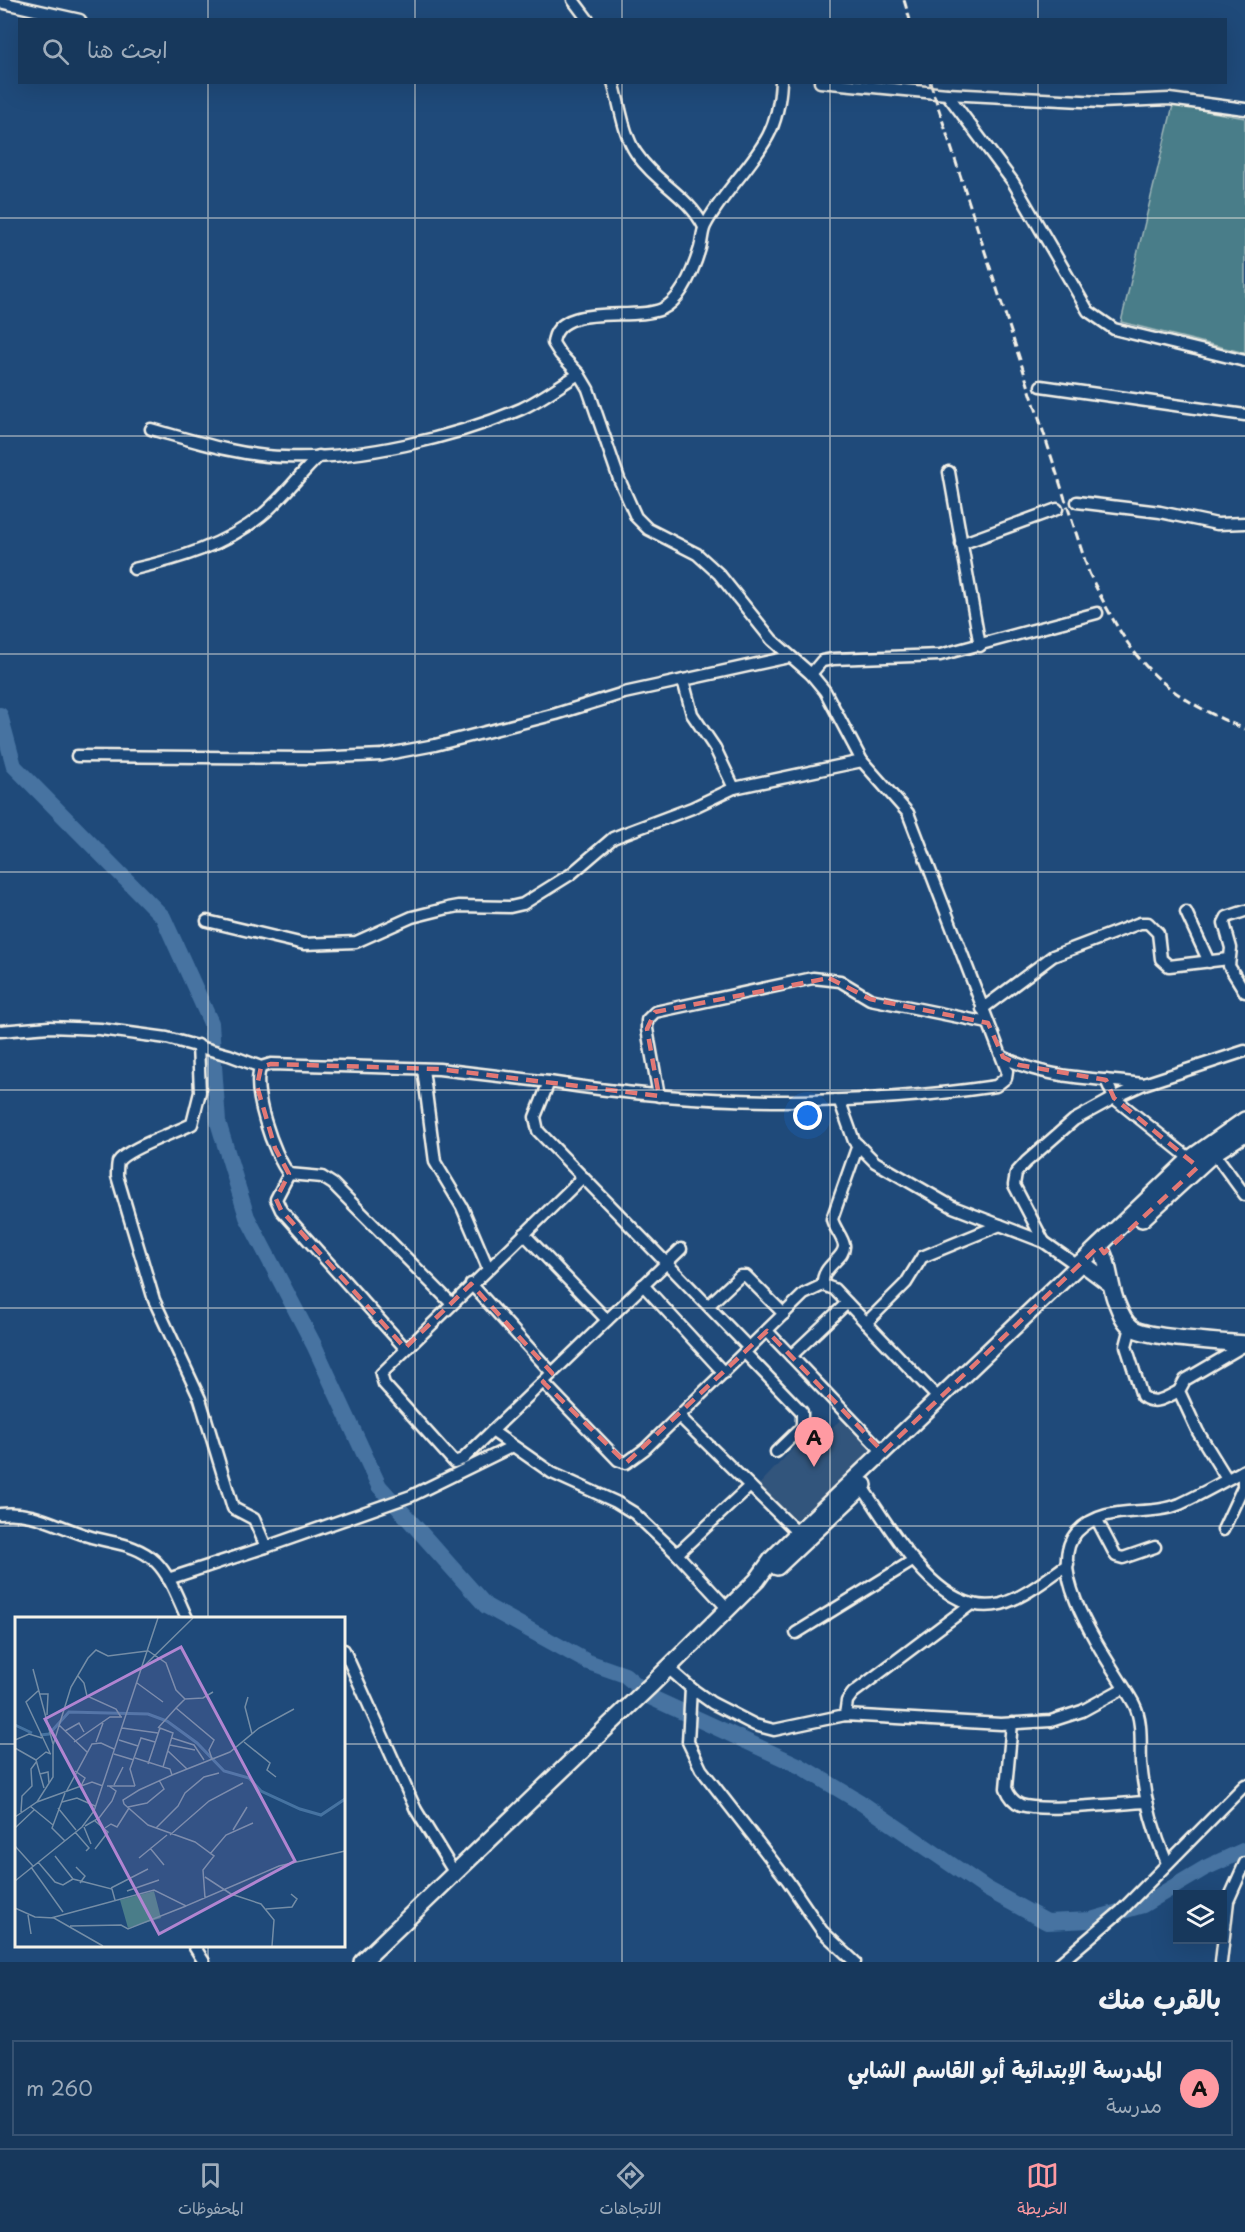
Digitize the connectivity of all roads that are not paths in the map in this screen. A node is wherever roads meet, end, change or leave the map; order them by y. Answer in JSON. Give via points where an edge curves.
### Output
{"nodes":[{"id":1,"x":573,"y":0,"type":"edge"},
{"id":2,"x":0,"y":3,"type":"edge"},
{"id":3,"x":71,"y":18,"type":"edge"},
{"id":4,"x":586,"y":18,"type":"edge"},
{"id":5,"x":614,"y":84,"type":"edge"},
{"id":6,"x":781,"y":84,"type":"edge"},
{"id":7,"x":841,"y":84,"type":"edge"},
{"id":8,"x":947,"y":94,"type":"junction"},
{"id":9,"x":1245,"y":109,"type":"edge"},
{"id":10,"x":704,"y":228,"type":"junction"},
{"id":11,"x":1245,"y":361,"type":"edge"},
{"id":12,"x":579,"y":374,"type":"junction"},
{"id":13,"x":1041,"y":386,"type":"dead end"},
{"id":14,"x":1245,"y":415,"type":"edge"},
{"id":15,"x":151,"y":429,"type":"dead end"},
{"id":16,"x":319,"y":456,"type":"junction"},
{"id":17,"x":949,"y":472,"type":"dead end"},
{"id":18,"x":1077,"y":502,"type":"dead end"},
{"id":19,"x":1057,"y":509,"type":"dead end"},
{"id":20,"x":1245,"y":523,"type":"edge"},
{"id":21,"x":961,"y":544,"type":"junction"},
{"id":22,"x":134,"y":568,"type":"dead end"},
{"id":23,"x":1097,"y":613,"type":"dead end"},
{"id":24,"x":980,"y":646,"type":"junction"},
{"id":25,"x":789,"y":657,"type":"junction"},
{"id":26,"x":811,"y":674,"type":"junction"},
{"id":27,"x":683,"y":680,"type":"junction"},
{"id":28,"x":76,"y":756,"type":"dead end"},
{"id":29,"x":862,"y":761,"type":"junction"},
{"id":30,"x":734,"y":788,"type":"junction"},
{"id":31,"x":1245,"y":911,"type":"edge"},
{"id":32,"x":1186,"y":912,"type":"dead end"},
{"id":33,"x":207,"y":921,"type":"dead end"},
{"id":34,"x":1229,"y":959,"type":"junction"},
{"id":35,"x":1209,"y":962,"type":"junction"},
{"id":36,"x":1245,"y":992,"type":"edge"},
{"id":37,"x":982,"y":1009,"type":"junction"},
{"id":38,"x":988,"y":1023,"type":"junction"},
{"id":39,"x":0,"y":1031,"type":"edge"},
{"id":40,"x":198,"y":1045,"type":"junction"},
{"id":41,"x":1245,"y":1051,"type":"edge"},
{"id":42,"x":1003,"y":1057,"type":"junction"},
{"id":43,"x":261,"y":1067,"type":"junction"},
{"id":44,"x":423,"y":1069,"type":"junction"},
{"id":45,"x":1106,"y":1080,"type":"junction"},
{"id":46,"x":549,"y":1082,"type":"junction"},
{"id":47,"x":1144,"y":1084,"type":"junction"},
{"id":48,"x":659,"y":1096,"type":"junction"},
{"id":49,"x":1114,"y":1098,"type":"junction"},
{"id":50,"x":840,"y":1102,"type":"junction"},
{"id":51,"x":1245,"y":1120,"type":"edge"},
{"id":52,"x":1245,"y":1133,"type":"edge"},
{"id":53,"x":858,"y":1145,"type":"junction"},
{"id":54,"x":1214,"y":1153,"type":"junction"},
{"id":55,"x":1194,"y":1163,"type":"junction"},
{"id":56,"x":289,"y":1174,"type":"junction"},
{"id":57,"x":584,"y":1177,"type":"junction"},
{"id":58,"x":1245,"y":1194,"type":"edge"},
{"id":59,"x":1000,"y":1225,"type":"junction"},
{"id":60,"x":524,"y":1234,"type":"junction"},
{"id":61,"x":1044,"y":1242,"type":"junction"},
{"id":62,"x":681,"y":1249,"type":"dead end"},
{"id":63,"x":1101,"y":1250,"type":"junction"},
{"id":64,"x":667,"y":1261,"type":"junction"},
{"id":65,"x":1082,"y":1265,"type":"junction"},
{"id":66,"x":488,"y":1268,"type":"junction"},
{"id":67,"x":1109,"y":1283,"type":"junction"},
{"id":68,"x":471,"y":1284,"type":"junction"},
{"id":69,"x":643,"y":1285,"type":"junction"},
{"id":70,"x":823,"y":1286,"type":"junction"},
{"id":71,"x":451,"y":1303,"type":"junction"},
{"id":72,"x":847,"y":1303,"type":"junction"},
{"id":73,"x":709,"y":1305,"type":"junction"},
{"id":74,"x":784,"y":1314,"type":"junction"},
{"id":75,"x":607,"y":1320,"type":"junction"},
{"id":76,"x":866,"y":1323,"type":"junction"},
{"id":77,"x":1131,"y":1328,"type":"junction"},
{"id":78,"x":767,"y":1331,"type":"junction"},
{"id":79,"x":1245,"y":1344,"type":"edge"},
{"id":80,"x":405,"y":1348,"type":"junction"},
{"id":81,"x":747,"y":1351,"type":"junction"},
{"id":82,"x":791,"y":1356,"type":"junction"},
{"id":83,"x":552,"y":1373,"type":"junction"},
{"id":84,"x":724,"y":1373,"type":"junction"},
{"id":85,"x":543,"y":1382,"type":"junction"},
{"id":86,"x":1179,"y":1391,"type":"junction"},
{"id":87,"x":939,"y":1399,"type":"junction"},
{"id":88,"x":679,"y":1416,"type":"junction"},
{"id":89,"x":492,"y":1431,"type":"junction"},
{"id":90,"x":511,"y":1447,"type":"junction"},
{"id":91,"x":776,"y":1452,"type":"dead end"},
{"id":92,"x":883,"y":1452,"type":"junction"},
{"id":93,"x":1244,"y":1470,"type":"edge"},
{"id":94,"x":1227,"y":1479,"type":"junction"},
{"id":95,"x":750,"y":1486,"type":"junction"},
{"id":96,"x":862,"y":1487,"type":"junction"},
{"id":97,"x":0,"y":1514,"type":"edge"},
{"id":98,"x":1097,"y":1520,"type":"junction"},
{"id":99,"x":1222,"y":1530,"type":"dead end"},
{"id":100,"x":798,"y":1533,"type":"junction"},
{"id":101,"x":266,"y":1547,"type":"junction"},
{"id":102,"x":1155,"y":1547,"type":"dead end"},
{"id":103,"x":677,"y":1554,"type":"junction"},
{"id":104,"x":914,"y":1560,"type":"junction"},
{"id":105,"x":1068,"y":1564,"type":"junction"},
{"id":106,"x":168,"y":1579,"type":"junction"},
{"id":107,"x":757,"y":1580,"type":"junction"},
{"id":108,"x":970,"y":1605,"type":"junction"},
{"id":109,"x":728,"y":1609,"type":"junction"},
{"id":110,"x":187,"y":1617,"type":"edge"},
{"id":111,"x":796,"y":1633,"type":"dead end"},
{"id":112,"x":345,"y":1652,"type":"edge"},
{"id":113,"x":668,"y":1668,"type":"junction"},
{"id":114,"x":691,"y":1688,"type":"junction"},
{"id":115,"x":1124,"y":1688,"type":"junction"},
{"id":116,"x":845,"y":1715,"type":"junction"},
{"id":117,"x":1012,"y":1723,"type":"junction"},
{"id":118,"x":1245,"y":1785,"type":"edge"},
{"id":119,"x":1147,"y":1802,"type":"junction"},
{"id":120,"x":1167,"y":1863,"type":"junction"},
{"id":121,"x":1245,"y":1863,"type":"edge"},
{"id":122,"x":454,"y":1872,"type":"junction"},
{"id":123,"x":195,"y":1947,"type":"edge"},
{"id":124,"x":365,"y":1960,"type":"edge"},
{"id":125,"x":204,"y":1962,"type":"edge"},
{"id":126,"x":350,"y":1962,"type":"edge"},
{"id":127,"x":855,"y":1962,"type":"edge"},
{"id":128,"x":1061,"y":1962,"type":"edge"},
{"id":129,"x":1221,"y":1962,"type":"edge"}],
"edges":[{"from":1,"to":4,"type":"street"},
{"from":2,"to":3,"type":"street"},
{"from":5,"to":10,"type":"street","via":[[634,151],[697,213]]},
{"from":6,"to":10,"type":"street","via":[[776,118],[768,137]]},
{"from":7,"to":8,"type":"street"},
{"from":8,"to":9,"type":"street","via":[[1101,102],[1169,99]]},
{"from":8,"to":11,"type":"street","via":[[1013,182],[1088,311],[1114,329]]},
{"from":10,"to":12,"type":"street","via":[[692,271],[664,308],[626,315],[588,315],[559,327],[554,343]]},
{"from":12,"to":16,"type":"street","via":[[523,408],[472,427],[390,447]]},
{"from":12,"to":25,"type":"street","via":[[636,517],[648,529],[697,554],[719,574]]},
{"from":13,"to":14,"type":"street"},
{"from":15,"to":16,"type":"street","via":[[254,454]]},
{"from":16,"to":22,"type":"street","via":[[262,515],[237,532],[195,551]]},
{"from":17,"to":21,"type":"street"},
{"from":18,"to":20,"type":"street","via":[[1160,512],[1217,524]]},
{"from":19,"to":21,"type":"street"},
{"from":21,"to":24,"type":"street"},
{"from":23,"to":24,"type":"street"},
{"from":24,"to":26,"type":"street","via":[[924,658],[833,658],[822,661]]},
{"from":25,"to":26,"type":"street"},
{"from":25,"to":27,"type":"street"},
{"from":26,"to":29,"type":"street","via":[[837,708]]},
{"from":27,"to":28,"type":"street","via":[[435,746],[382,755]]},
{"from":27,"to":30,"type":"street","via":[[692,714],[715,748]]},
{"from":29,"to":30,"type":"street"},
{"from":29,"to":37,"type":"street","via":[[909,813]]},
{"from":30,"to":33,"type":"street","via":[[613,838],[587,862],[523,904],[448,908],[412,917],[356,942],[329,945],[287,941]]},
{"from":31,"to":34,"type":"street","via":[[1224,920],[1231,948]]},
{"from":32,"to":35,"type":"street"},
{"from":34,"to":35,"type":"street"},
{"from":34,"to":36,"type":"street","via":[[1231,972]]},
{"from":35,"to":37,"type":"street","via":[[1165,964],[1159,953],[1158,933],[1148,923],[1140,923],[1053,956]]},
{"from":37,"to":38,"type":"street"},
{"from":38,"to":42,"type":"street"},
{"from":38,"to":48,"type":"street","via":[[870,999],[829,978],[813,978],[655,1012],[647,1020],[647,1029]]},
{"from":39,"to":40,"type":"street","via":[[49,1027],[100,1029]]},
{"from":40,"to":43,"type":"street"},
{"from":40,"to":101,"type":"street","via":[[200,1092],[192,1124],[132,1148],[118,1162],[117,1176],[154,1300],[200,1399],[233,1508],[254,1519]]},
{"from":41,"to":47,"type":"street"},
{"from":42,"to":45,"type":"street","via":[[1053,1074]]},
{"from":42,"to":50,"type":"street","via":[[1006,1078],[996,1086]]},
{"from":43,"to":44,"type":"street","via":[[271,1064]]},
{"from":43,"to":56,"type":"street","via":[[257,1086],[275,1148]]},
{"from":44,"to":46,"type":"street"},
{"from":44,"to":66,"type":"street","via":[[435,1162],[462,1207]]},
{"from":45,"to":47,"type":"street"},
{"from":45,"to":49,"type":"street"},
{"from":46,"to":48,"type":"street"},
{"from":46,"to":57,"type":"street","via":[[537,1108],[536,1125],[544,1139]]},
{"from":47,"to":49,"type":"street"},
{"from":48,"to":50,"type":"street"},
{"from":49,"to":55,"type":"street"},
{"from":49,"to":61,"type":"street","via":[[1074,1120],[1016,1173],[1014,1185]]},
{"from":50,"to":53,"type":"street","via":[[848,1129]]},
{"from":51,"to":55,"type":"main road"},
{"from":52,"to":54,"type":"main road"},
{"from":53,"to":59,"type":"street","via":[[920,1190],[953,1208]]},
{"from":53,"to":70,"type":"street","via":[[832,1219],[843,1250],[826,1270]]},
{"from":54,"to":55,"type":"main road"},
{"from":54,"to":58,"type":"street"},
{"from":55,"to":63,"type":"main road"},
{"from":56,"to":71,"type":"street","via":[[322,1177],[333,1184]]},
{"from":56,"to":80,"type":"street","via":[[276,1199],[281,1210]]},
{"from":57,"to":60,"type":"street"},
{"from":57,"to":64,"type":"street"},
{"from":59,"to":61,"type":"street"},
{"from":59,"to":76,"type":"street","via":[[922,1257],[906,1283]]},
{"from":60,"to":66,"type":"street"},
{"from":60,"to":75,"type":"street"},
{"from":61,"to":65,"type":"street"},
{"from":62,"to":64,"type":"street"},
{"from":63,"to":65,"type":"main road"},
{"from":63,"to":67,"type":"main road"},
{"from":64,"to":69,"type":"street"},
{"from":64,"to":73,"type":"street"},
{"from":65,"to":67,"type":"main road"},
{"from":65,"to":87,"type":"main road"},
{"from":65,"to":96,"type":"main road"},
{"from":66,"to":68,"type":"street"},
{"from":67,"to":77,"type":"main road"},
{"from":68,"to":71,"type":"street"},
{"from":68,"to":83,"type":"street"},
{"from":69,"to":75,"type":"street"},
{"from":69,"to":84,"type":"street"},
{"from":70,"to":72,"type":"street","via":[[834,1289]]},
{"from":70,"to":74,"type":"street","via":[[813,1288]]},
{"from":71,"to":80,"type":"street"},
{"from":72,"to":76,"type":"street"},
{"from":72,"to":82,"type":"street"},
{"from":73,"to":74,"type":"street","via":[[740,1276],[746,1276]]},
{"from":73,"to":81,"type":"street"},
{"from":74,"to":78,"type":"street"},
{"from":75,"to":83,"type":"street"},
{"from":76,"to":87,"type":"street"},
{"from":77,"to":79,"type":"main road","via":[[1149,1334]]},
{"from":77,"to":86,"type":"street","via":[[1125,1346],[1142,1396],[1158,1401]]},
{"from":78,"to":81,"type":"street"},
{"from":78,"to":82,"type":"street"},
{"from":79,"to":86,"type":"street","via":[[1185,1380]]},
{"from":80,"to":89,"type":"street","via":[[382,1372],[381,1379],[452,1460],[461,1461]]},
{"from":81,"to":84,"type":"street"},
{"from":81,"to":91,"type":"street","via":[[802,1412],[802,1427]]},
{"from":82,"to":92,"type":"street"},
{"from":83,"to":85,"type":"street"},
{"from":84,"to":88,"type":"street"},
{"from":85,"to":88,"type":"street","via":[[622,1463],[630,1462]]},
{"from":85,"to":89,"type":"street"},
{"from":86,"to":94,"type":"street","via":[[1189,1417]]},
{"from":87,"to":92,"type":"main road"},
{"from":88,"to":95,"type":"street"},
{"from":89,"to":90,"type":"street"},
{"from":90,"to":101,"type":"street","via":[[411,1496]]},
{"from":90,"to":103,"type":"street","via":[[552,1473],[634,1513]]},
{"from":92,"to":100,"type":"main road"},
{"from":93,"to":94,"type":"street"},
{"from":93,"to":99,"type":"street","via":[[1243,1487]]},
{"from":94,"to":98,"type":"street","via":[[1180,1504],[1108,1514]]},
{"from":95,"to":100,"type":"street"},
{"from":95,"to":103,"type":"street"},
{"from":96,"to":104,"type":"street"},
{"from":96,"to":107,"type":"main road","via":[[778,1567]]},
{"from":97,"to":106,"type":"street","via":[[31,1515],[88,1536],[123,1543],[146,1554]]},
{"from":98,"to":102,"type":"street","via":[[1116,1556],[1123,1558]]},
{"from":98,"to":105,"type":"street","via":[[1072,1539]]},
{"from":100,"to":107,"type":"main road"},
{"from":101,"to":106,"type":"street"},
{"from":103,"to":109,"type":"street"},
{"from":104,"to":108,"type":"street","via":[[934,1583]]},
{"from":104,"to":111,"type":"street"},
{"from":105,"to":108,"type":"street","via":[[1003,1603]]},
{"from":105,"to":115,"type":"street","via":[[1072,1592]]},
{"from":106,"to":110,"type":"street"},
{"from":107,"to":109,"type":"main road"},
{"from":108,"to":116,"type":"street","via":[[853,1693]]},
{"from":109,"to":113,"type":"main road"},
{"from":112,"to":122,"type":"street","via":[[416,1810]]},
{"from":113,"to":114,"type":"street"},
{"from":113,"to":122,"type":"main road"},
{"from":114,"to":116,"type":"street","via":[[755,1725],[774,1730]]},
{"from":114,"to":127,"type":"street","via":[[688,1742],[700,1769],[822,1931]]},
{"from":115,"to":117,"type":"street","via":[[1082,1711],[1051,1721]]},
{"from":115,"to":119,"type":"street","via":[[1136,1706],[1139,1720]]},
{"from":116,"to":117,"type":"street"},
{"from":117,"to":119,"type":"street","via":[[1006,1788],[1017,1803],[1052,1807]]},
{"from":118,"to":120,"type":"street"},
{"from":119,"to":120,"type":"street"},
{"from":120,"to":128,"type":"street","via":[[1121,1911]]},
{"from":121,"to":129,"type":"street","via":[[1228,1900]]},
{"from":122,"to":124,"type":"main road"},
{"from":123,"to":125,"type":"street"},
{"from":124,"to":126,"type":"street"}]}
